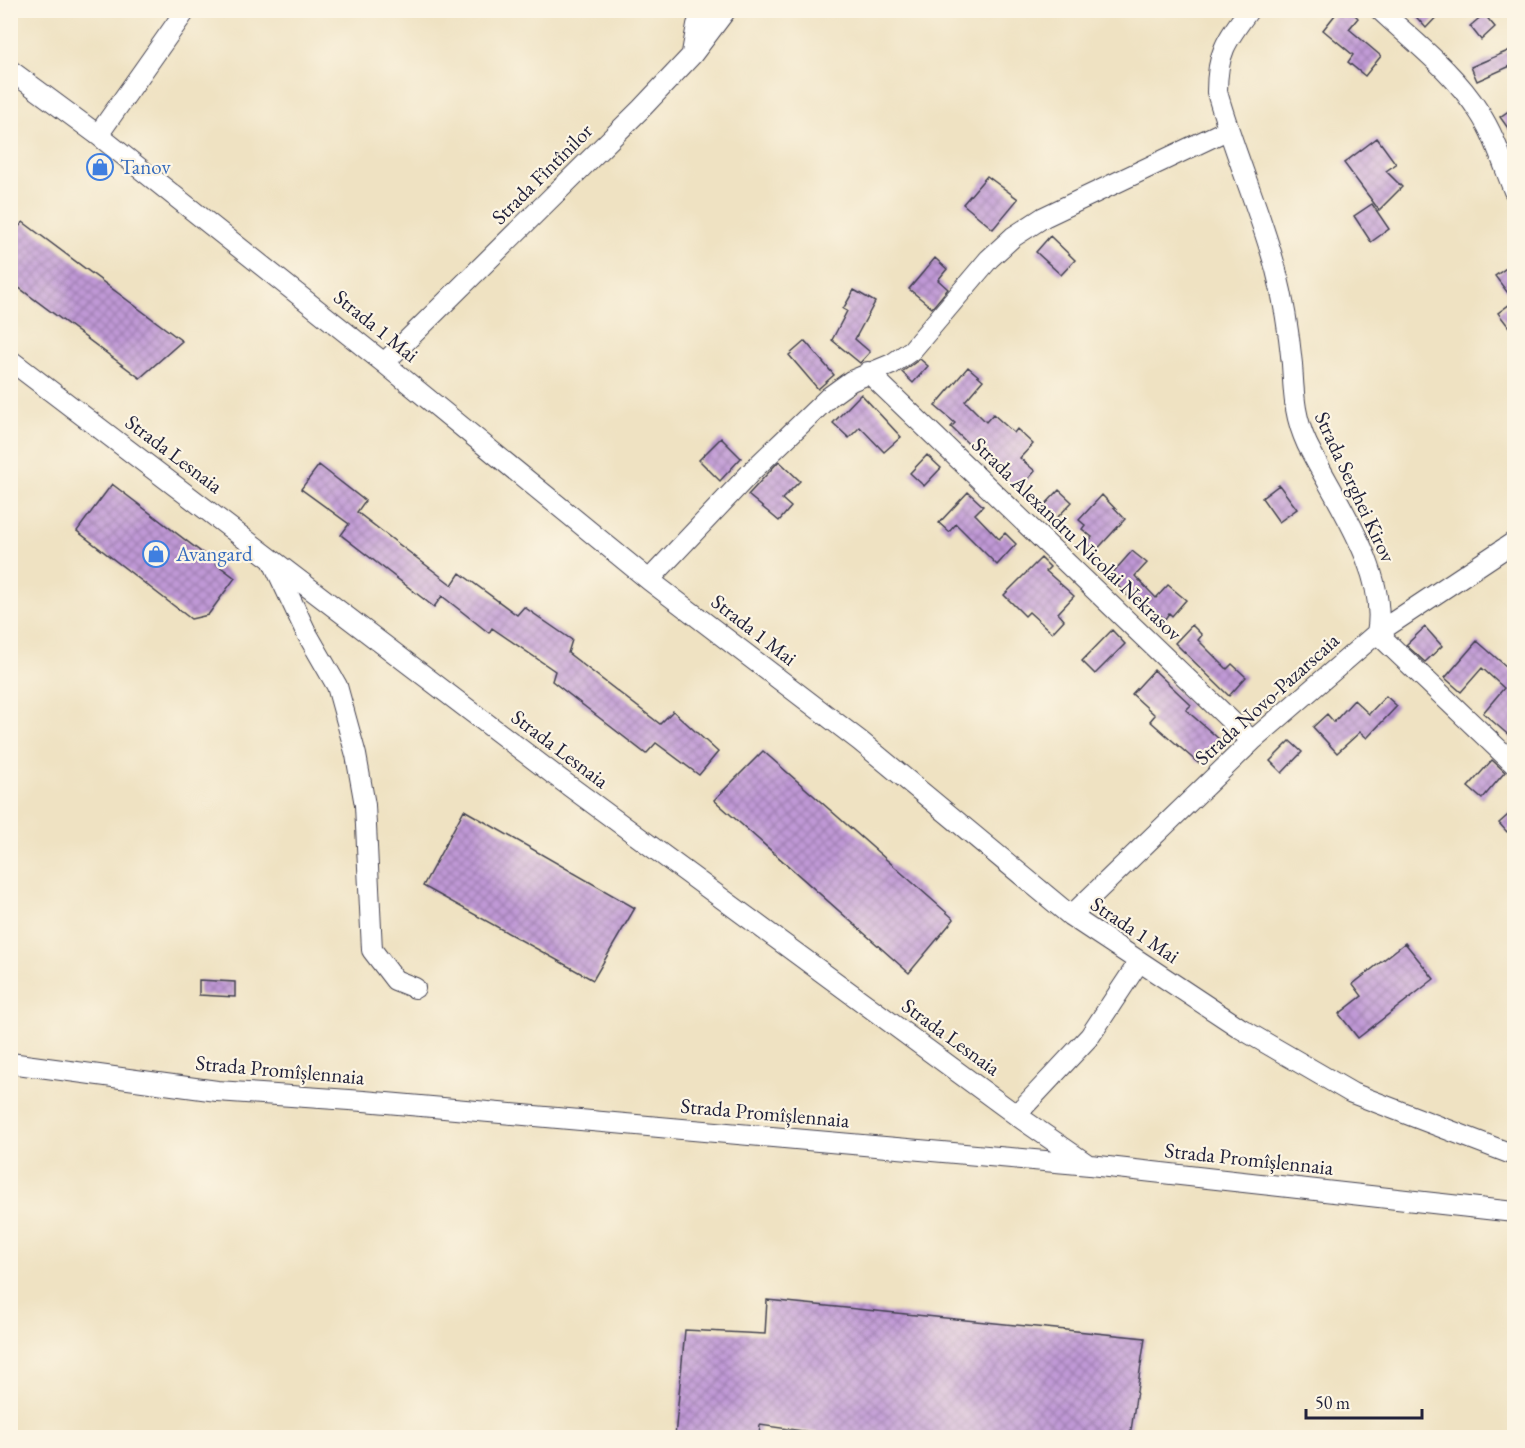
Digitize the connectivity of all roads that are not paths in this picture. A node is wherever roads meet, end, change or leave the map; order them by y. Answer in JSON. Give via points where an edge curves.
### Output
{"nodes":[{"id":1,"x":186,"y":10,"type":"edge"},
{"id":2,"x":705,"y":10,"type":"edge"},
{"id":3,"x":726,"y":10,"type":"edge"},
{"id":4,"x":1250,"y":10,"type":"edge"},
{"id":5,"x":1380,"y":10,"type":"edge"},
{"id":6,"x":692,"y":55,"type":"junction"},
{"id":7,"x":10,"y":70,"type":"edge"},
{"id":8,"x":1227,"y":130,"type":"junction"},
{"id":9,"x":98,"y":135,"type":"junction"},
{"id":10,"x":1515,"y":191,"type":"edge"},
{"id":11,"x":10,"y":360,"type":"edge"},
{"id":12,"x":384,"y":363,"type":"junction"},
{"id":13,"x":868,"y":372,"type":"junction"},
{"id":14,"x":1515,"y":542,"type":"edge"},
{"id":15,"x":272,"y":560,"type":"junction"},
{"id":16,"x":650,"y":580,"type":"junction"},
{"id":17,"x":1377,"y":633,"type":"junction"},
{"id":18,"x":1252,"y":741,"type":"junction"},
{"id":19,"x":1515,"y":764,"type":"edge"},
{"id":20,"x":1071,"y":916,"type":"junction"},
{"id":21,"x":1139,"y":962,"type":"junction"},
{"id":22,"x":415,"y":988,"type":"dead end"},
{"id":23,"x":10,"y":1064,"type":"edge"},
{"id":24,"x":1016,"y":1115,"type":"junction"},
{"id":25,"x":1515,"y":1155,"type":"edge"},
{"id":26,"x":1090,"y":1165,"type":"junction"},
{"id":27,"x":1515,"y":1212,"type":"edge"}],
"edges":[{"from":1,"to":9,"type":"street"},
{"from":2,"to":6,"type":"street","via":[[697,25]]},
{"from":3,"to":6,"type":"street","name":"Strada Fîntînilor"},
{"from":4,"to":8,"type":"street","name":"Strada Serghei Kirov","via":[[1224,44],[1217,68],[1217,93]]},
{"from":5,"to":10,"type":"street","via":[[1468,96],[1497,145]]},
{"from":6,"to":12,"type":"street","name":"Strada Fîntînilor"},
{"from":7,"to":9,"type":"street","name":"Strada 1 Mai"},
{"from":8,"to":13,"type":"street","via":[[1044,217],[1013,237],[989,259],[912,350],[892,364]]},
{"from":8,"to":17,"type":"street","name":"Strada Serghei Kirov","via":[[1276,269],[1286,315],[1294,412],[1368,567],[1378,596]]},
{"from":9,"to":12,"type":"street","name":"Strada 1 Mai"},
{"from":11,"to":15,"type":"street","name":"Strada Lesnaia"},
{"from":12,"to":16,"type":"street","name":"Strada 1 Mai"},
{"from":13,"to":16,"type":"street","via":[[829,397],[754,469]]},
{"from":13,"to":18,"type":"street","name":"Strada Alexandru Nicolai Nekrasov"},
{"from":14,"to":17,"type":"street","name":"Strada Novo-Pazarscaia"},
{"from":15,"to":22,"type":"street","via":[[337,686],[356,755],[365,805],[372,950],[395,980]]},
{"from":15,"to":24,"type":"street","name":"Strada Lesnaia","via":[[556,777]]},
{"from":16,"to":20,"type":"street","name":"Strada 1 Mai","via":[[860,741]]},
{"from":17,"to":18,"type":"street","name":"Strada Novo-Pazarscaia"},
{"from":17,"to":19,"type":"street"},
{"from":18,"to":20,"type":"street","name":"Strada Novo-Pazarscaia"},
{"from":20,"to":21,"type":"street","name":"Strada 1 Mai"},
{"from":21,"to":24,"type":"street","via":[[1090,1036]]},
{"from":21,"to":25,"type":"street","name":"Strada 1 Mai","via":[[1240,1028],[1352,1093]]},
{"from":23,"to":26,"type":"street","name":"Strada Promîșlennaia","via":[[217,1091]]},
{"from":24,"to":26,"type":"street","name":"Strada Lesnaia"},
{"from":26,"to":27,"type":"street","name":"Strada Promîșlennaia"}]}
